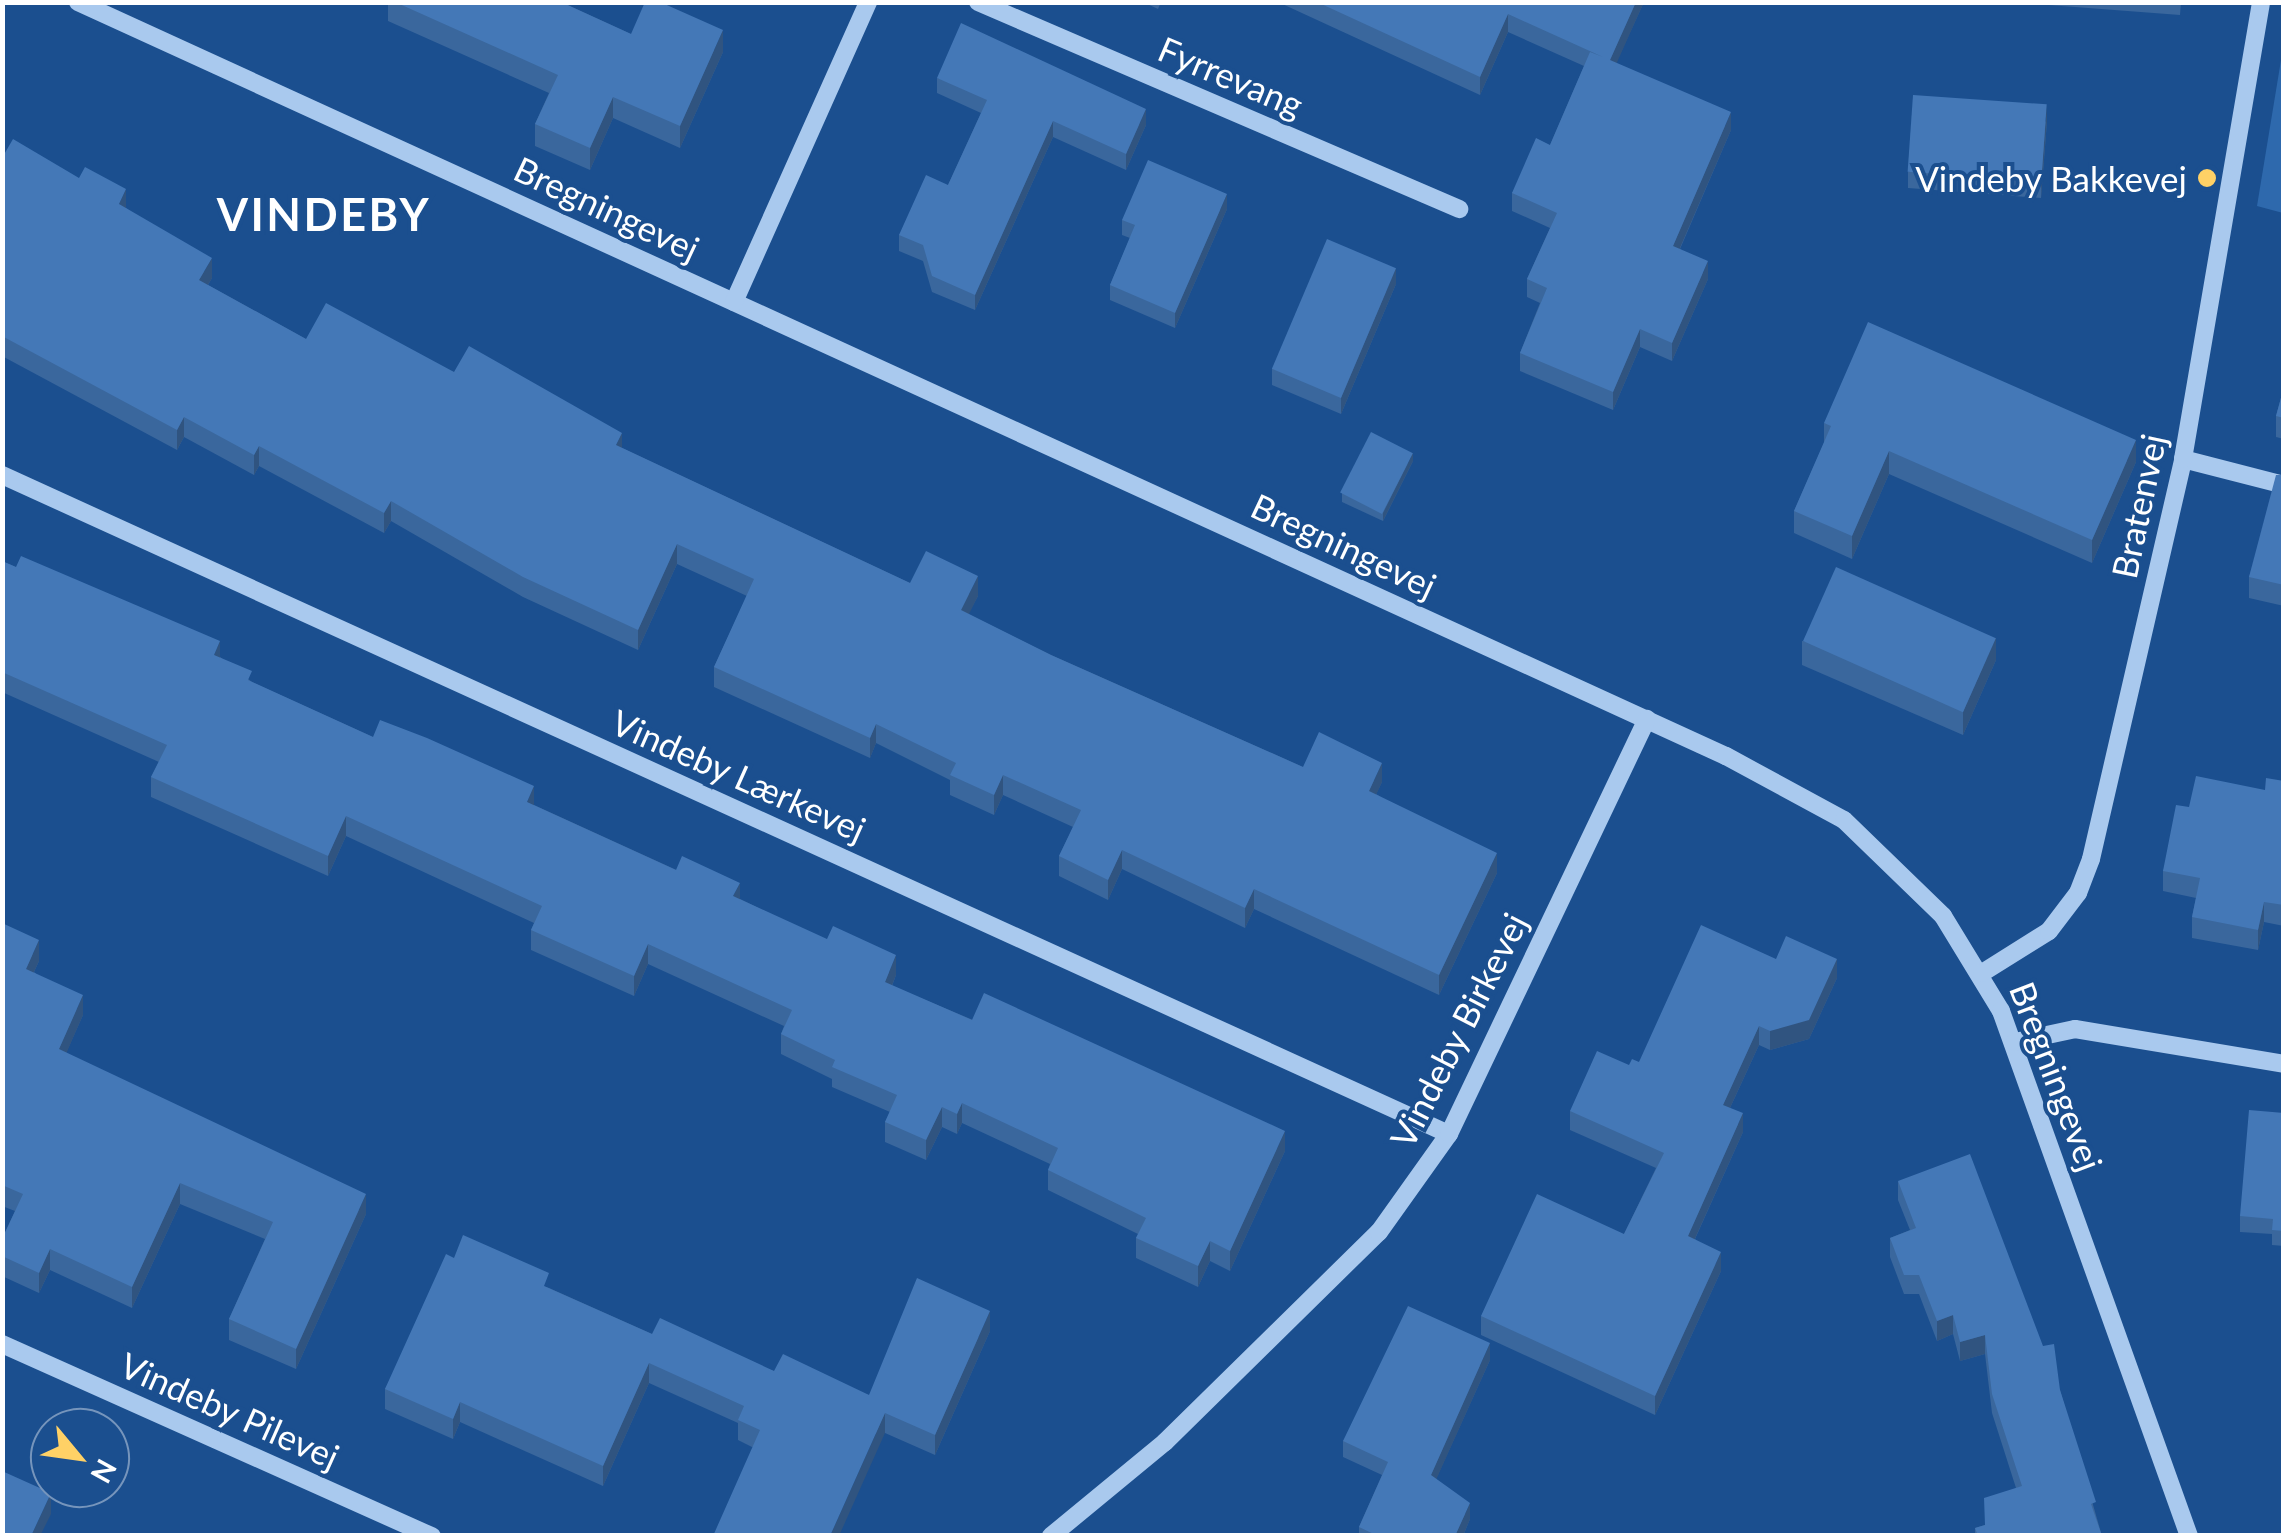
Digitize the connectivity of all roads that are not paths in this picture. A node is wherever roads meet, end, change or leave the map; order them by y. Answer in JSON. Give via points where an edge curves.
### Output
{"nodes":[{"id":1,"x":78,"y":2,"type":"edge"},
{"id":2,"x":868,"y":2,"type":"edge"},
{"id":3,"x":978,"y":2,"type":"edge"},
{"id":4,"x":2261,"y":2,"type":"edge"},
{"id":5,"x":1459,"y":209,"type":"dead end"},
{"id":6,"x":734,"y":302,"type":"junction"},
{"id":7,"x":2182,"y":460,"type":"junction"},
{"id":8,"x":2,"y":475,"type":"edge"},
{"id":9,"x":2284,"y":485,"type":"edge"},
{"id":10,"x":1647,"y":719,"type":"junction"},
{"id":11,"x":1982,"y":973,"type":"junction"},
{"id":12,"x":2016,"y":1042,"type":"junction"},
{"id":13,"x":2284,"y":1064,"type":"edge"},
{"id":14,"x":1449,"y":1134,"type":"junction"},
{"id":15,"x":2,"y":1344,"type":"edge"},
{"id":16,"x":432,"y":1536,"type":"edge"},
{"id":17,"x":1051,"y":1536,"type":"edge"},
{"id":18,"x":2189,"y":1536,"type":"edge"}],
"edges":[{"from":1,"to":6,"type":"street","name":"Bregningevej"},
{"from":2,"to":6,"type":"street"},
{"from":3,"to":5,"type":"street","name":"Fyrrevang"},
{"from":4,"to":7,"type":"street","name":"Bratenvej"},
{"from":6,"to":10,"type":"street","name":"Bregningevej"},
{"from":7,"to":9,"type":"street"},
{"from":7,"to":11,"type":"street","name":"Bratenvej","via":[[2105,808],[2078,893],[2049,931]]},
{"from":8,"to":14,"type":"street","name":"Vindeby Lærkevej"},
{"from":10,"to":11,"type":"street","name":"Bregningevej","via":[[1844,820],[1915,884]]},
{"from":10,"to":14,"type":"street","name":"Vindeby Birkevej"},
{"from":11,"to":12,"type":"street","name":"Bregningevej"},
{"from":12,"to":13,"type":"street","via":[[2074,1029]]},
{"from":12,"to":18,"type":"street","name":"Bregningevej"},
{"from":14,"to":17,"type":"street","name":"Vindeby Birkevej","via":[[1379,1232],[1279,1336]]},
{"from":15,"to":16,"type":"street","name":"Vindeby Pilevej"}]}
